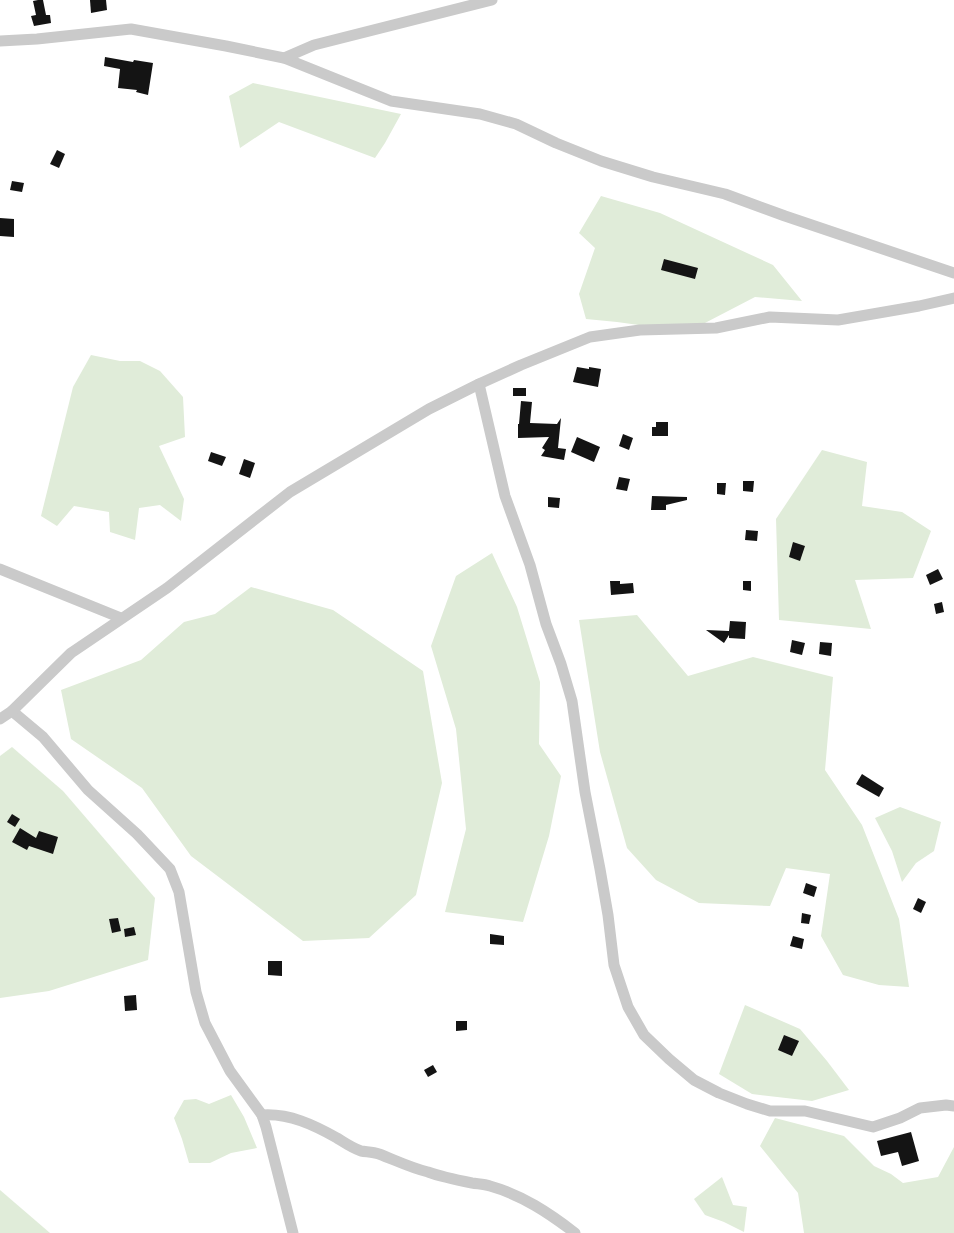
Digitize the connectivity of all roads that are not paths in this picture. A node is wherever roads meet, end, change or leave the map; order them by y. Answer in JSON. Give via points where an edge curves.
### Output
{"nodes":[{"id":1,"x":492,"y":0,"type":"edge"},
{"id":2,"x":0,"y":41,"type":"edge"},
{"id":3,"x":284,"y":58,"type":"junction"},
{"id":4,"x":954,"y":273,"type":"edge"},
{"id":5,"x":954,"y":298,"type":"edge"},
{"id":6,"x":479,"y":384,"type":"junction"},
{"id":7,"x":0,"y":569,"type":"edge"},
{"id":8,"x":121,"y":618,"type":"junction"},
{"id":9,"x":12,"y":711,"type":"junction"},
{"id":10,"x":0,"y":719,"type":"edge"},
{"id":11,"x":954,"y":1106,"type":"edge"},
{"id":12,"x":262,"y":1115,"type":"junction"},
{"id":13,"x":293,"y":1233,"type":"edge"},
{"id":14,"x":575,"y":1233,"type":"edge"}],
"edges":[{"from":1,"to":3,"type":"street","via":[[314,45]]},
{"from":2,"to":3,"type":"street","via":[[131,30]]},
{"from":3,"to":4,"type":"street","via":[[391,101],[480,114],[516,124],[601,161],[652,177],[725,194]]},
{"from":5,"to":6,"type":"street","via":[[838,320],[770,317],[716,328],[640,330],[590,337]]},
{"from":6,"to":8,"type":"street","via":[[429,409],[290,492],[167,588]]},
{"from":6,"to":11,"type":"street","via":[[505,496],[530,565],[546,624],[572,701],[614,965],[628,1007],[644,1035],[694,1080],[719,1093],[770,1111],[805,1111],[874,1127],[920,1108]]},
{"from":7,"to":8,"type":"street"},
{"from":8,"to":9,"type":"street","via":[[71,653]]},
{"from":9,"to":10,"type":"street"},
{"from":9,"to":12,"type":"street","via":[[43,737],[88,790],[170,868],[179,892],[196,992],[205,1023],[230,1071]]},
{"from":12,"to":13,"type":"street"},
{"from":12,"to":14,"type":"street","via":[[289,1117],[309,1124],[361,1151],[377,1154],[426,1172],[496,1188],[535,1204]]}]}
